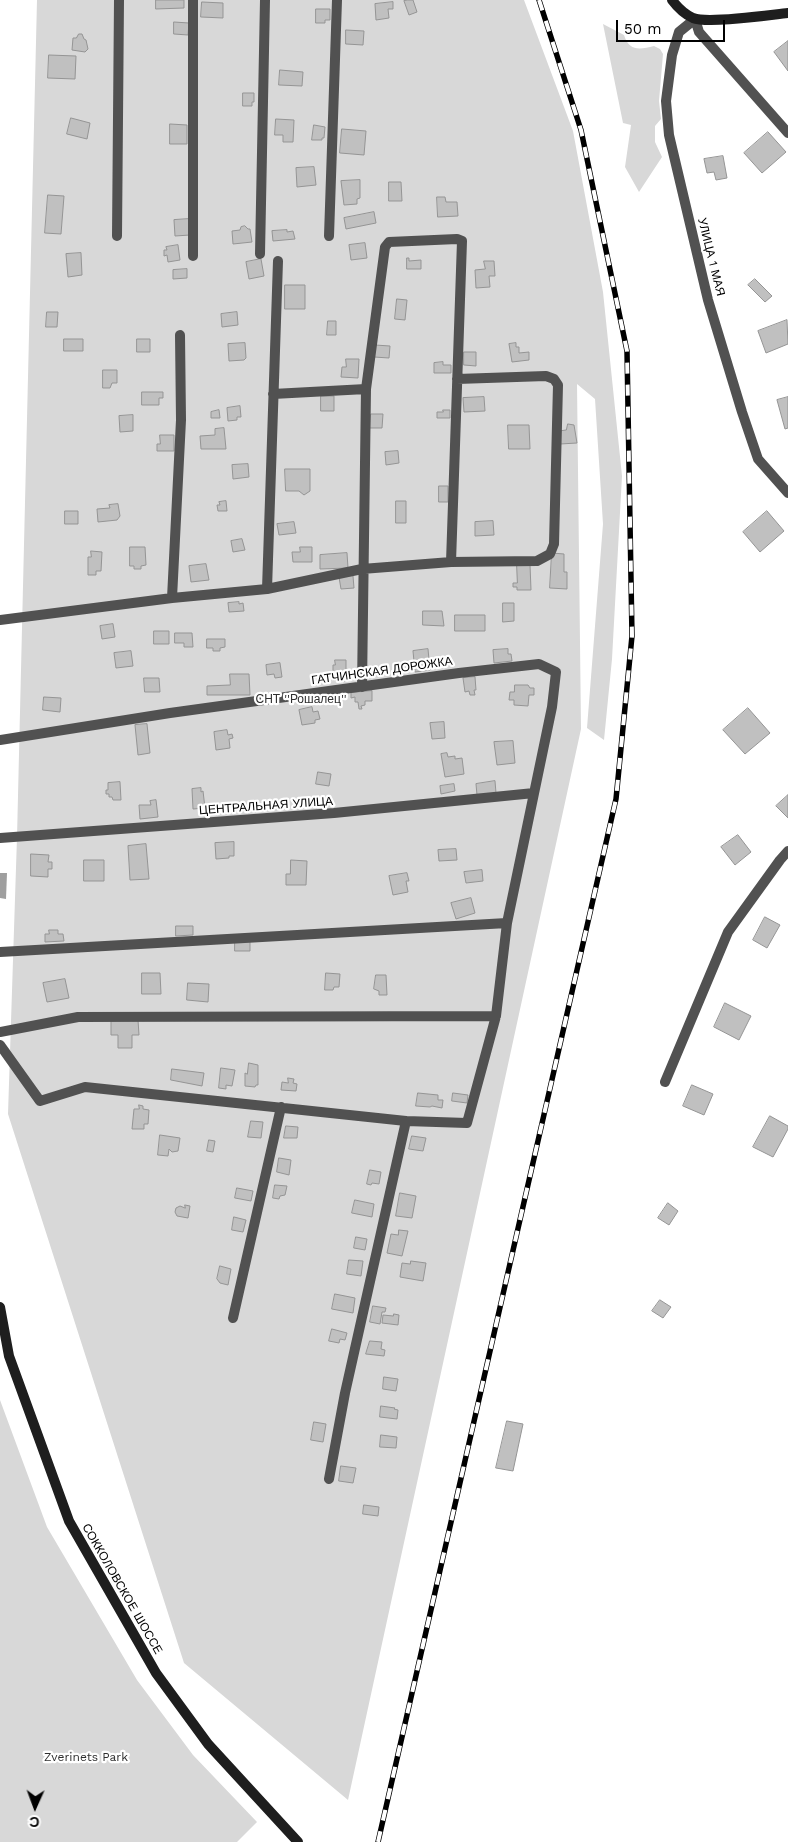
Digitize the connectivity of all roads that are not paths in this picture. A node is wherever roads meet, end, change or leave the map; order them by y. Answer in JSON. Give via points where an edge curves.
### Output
{"nodes":[{"id":1,"x":119,"y":0,"type":"edge"},
{"id":2,"x":193,"y":0,"type":"edge"},
{"id":3,"x":265,"y":0,"type":"edge"},
{"id":4,"x":337,"y":0,"type":"edge"},
{"id":5,"x":672,"y":0,"type":"edge"},
{"id":6,"x":788,"y":13,"type":"edge"},
{"id":7,"x":695,"y":19,"type":"junction"},
{"id":8,"x":788,"y":133,"type":"edge"},
{"id":9,"x":117,"y":236,"type":"dead end"},
{"id":10,"x":329,"y":236,"type":"dead end"},
{"id":11,"x":260,"y":254,"type":"dead end"},
{"id":12,"x":193,"y":256,"type":"dead end"},
{"id":13,"x":278,"y":261,"type":"dead end"},
{"id":14,"x":180,"y":335,"type":"dead end"},
{"id":15,"x":457,"y":379,"type":"junction"},
{"id":16,"x":366,"y":389,"type":"junction"},
{"id":17,"x":273,"y":394,"type":"junction"},
{"id":18,"x":788,"y":493,"type":"edge"},
{"id":19,"x":451,"y":562,"type":"junction"},
{"id":20,"x":362,"y":569,"type":"junction"},
{"id":21,"x":267,"y":589,"type":"junction"},
{"id":22,"x":172,"y":598,"type":"junction"},
{"id":23,"x":0,"y":620,"type":"edge"},
{"id":24,"x":362,"y":687,"type":"junction"},
{"id":25,"x":0,"y":740,"type":"edge"},
{"id":26,"x":534,"y":793,"type":"junction"},
{"id":27,"x":0,"y":838,"type":"edge"},
{"id":28,"x":788,"y":851,"type":"edge"},
{"id":29,"x":507,"y":923,"type":"junction"},
{"id":30,"x":0,"y":952,"type":"edge"},
{"id":31,"x":496,"y":1016,"type":"junction"},
{"id":32,"x":0,"y":1032,"type":"edge"},
{"id":33,"x":0,"y":1045,"type":"edge"},
{"id":34,"x":665,"y":1082,"type":"dead end"},
{"id":35,"x":281,"y":1107,"type":"junction"},
{"id":36,"x":406,"y":1121,"type":"junction"},
{"id":37,"x":0,"y":1307,"type":"edge"},
{"id":38,"x":233,"y":1318,"type":"dead end"},
{"id":39,"x":329,"y":1479,"type":"dead end"},
{"id":40,"x":298,"y":1842,"type":"edge"}],
"edges":[{"from":1,"to":9,"type":"street"},
{"from":2,"to":12,"type":"street"},
{"from":3,"to":11,"type":"street"},
{"from":4,"to":10,"type":"street"},
{"from":5,"to":7,"type":"main road","via":[[681,11]]},
{"from":6,"to":7,"type":"main road"},
{"from":7,"to":8,"type":"street","via":[[699,32]]},
{"from":7,"to":18,"type":"street","name":"УЛИЦА 1 МАЯ","via":[[679,32],[672,55],[666,100],[669,135],[708,300],[742,412],[758,459]]},
{"from":13,"to":17,"type":"street"},
{"from":14,"to":22,"type":"street","via":[[181,420]]},
{"from":15,"to":16,"type":"street","via":[[462,241],[389,242],[385,247]]},
{"from":15,"to":19,"type":"street"},
{"from":15,"to":19,"type":"street","via":[[554,378],[558,385],[554,544],[550,554],[537,561]]},
{"from":16,"to":17,"type":"street"},
{"from":16,"to":20,"type":"street"},
{"from":17,"to":21,"type":"street"},
{"from":19,"to":20,"type":"street"},
{"from":20,"to":21,"type":"street"},
{"from":20,"to":24,"type":"street"},
{"from":21,"to":22,"type":"street"},
{"from":22,"to":23,"type":"street"},
{"from":24,"to":25,"type":"street","name":"ГАТЧИНСКАЯ ДОРОЖКА"},
{"from":24,"to":26,"type":"street","name":"ГАТЧИНСКАЯ ДОРОЖКА","via":[[539,664],[556,672]]},
{"from":26,"to":27,"type":"street","name":"ЦЕНТРАЛЬНАЯ УЛИЦА","via":[[334,813]]},
{"from":26,"to":29,"type":"street"},
{"from":28,"to":34,"type":"street","via":[[728,932]]},
{"from":29,"to":30,"type":"street"},
{"from":29,"to":31,"type":"street"},
{"from":31,"to":32,"type":"street","via":[[78,1017]]},
{"from":31,"to":36,"type":"street","via":[[467,1123]]},
{"from":33,"to":35,"type":"street","via":[[40,1101],[85,1087]]},
{"from":35,"to":36,"type":"street"},
{"from":35,"to":38,"type":"street"},
{"from":36,"to":39,"type":"street"},
{"from":37,"to":40,"type":"main road","name":"СОККОЛОВСКОЕ ШОССЕ","via":[[9,1356],[69,1521],[156,1673],[208,1744]]}]}
